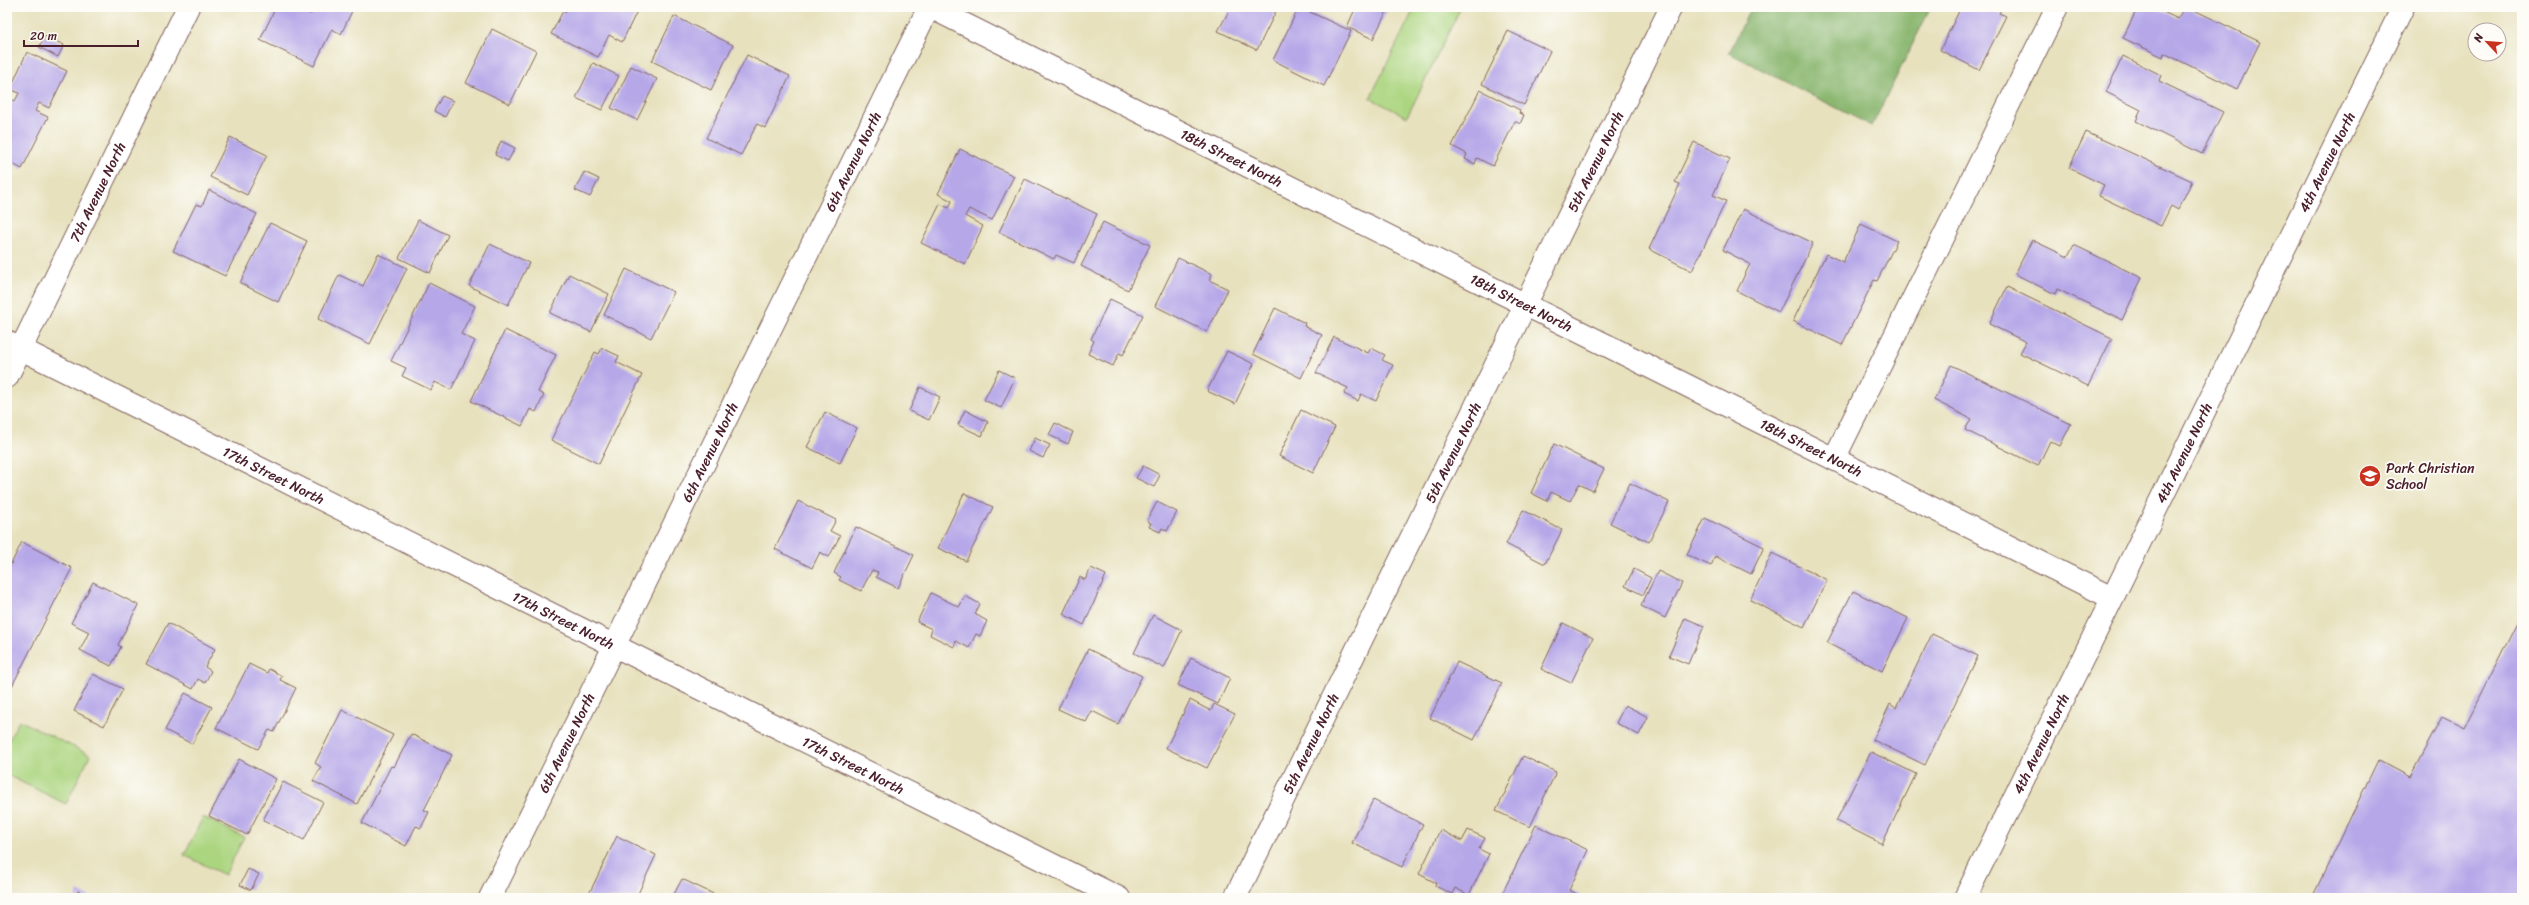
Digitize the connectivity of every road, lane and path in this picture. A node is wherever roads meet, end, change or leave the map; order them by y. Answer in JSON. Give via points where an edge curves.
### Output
{"nodes":[{"id":1,"x":188,"y":7,"type":"edge"},
{"id":2,"x":929,"y":7,"type":"edge"},
{"id":3,"x":1671,"y":7,"type":"edge"},
{"id":4,"x":2057,"y":7,"type":"edge"},
{"id":5,"x":2401,"y":8,"type":"edge"},
{"id":6,"x":1525,"y":304,"type":"junction"},
{"id":7,"x":14,"y":345,"type":"edge"},
{"id":8,"x":7,"y":377,"type":"edge"},
{"id":9,"x":1834,"y":459,"type":"junction"},
{"id":10,"x":2112,"y":598,"type":"junction"},
{"id":11,"x":615,"y":646,"type":"junction"},
{"id":12,"x":490,"y":898,"type":"edge"},
{"id":13,"x":1119,"y":898,"type":"edge"},
{"id":14,"x":1235,"y":898,"type":"edge"},
{"id":15,"x":1965,"y":898,"type":"edge"}],
"edges":[{"from":1,"to":7,"type":"street","name":"7th Avenue North"},
{"from":2,"to":6,"type":"street","name":"18th Street North"},
{"from":2,"to":11,"type":"street","name":"6th Avenue North"},
{"from":3,"to":6,"type":"street","name":"5th Avenue North"},
{"from":4,"to":9,"type":"street"},
{"from":5,"to":10,"type":"street","name":"4th Avenue North"},
{"from":6,"to":9,"type":"street","name":"18th Street North"},
{"from":6,"to":14,"type":"street","name":"5th Avenue North"},
{"from":7,"to":8,"type":"street","name":"7th Avenue North"},
{"from":7,"to":11,"type":"street","name":"17th Street North"},
{"from":9,"to":10,"type":"street","name":"18th Street North"},
{"from":10,"to":15,"type":"street","name":"4th Avenue North"},
{"from":11,"to":12,"type":"street","name":"6th Avenue North"},
{"from":11,"to":13,"type":"street","name":"17th Street North"}]}
